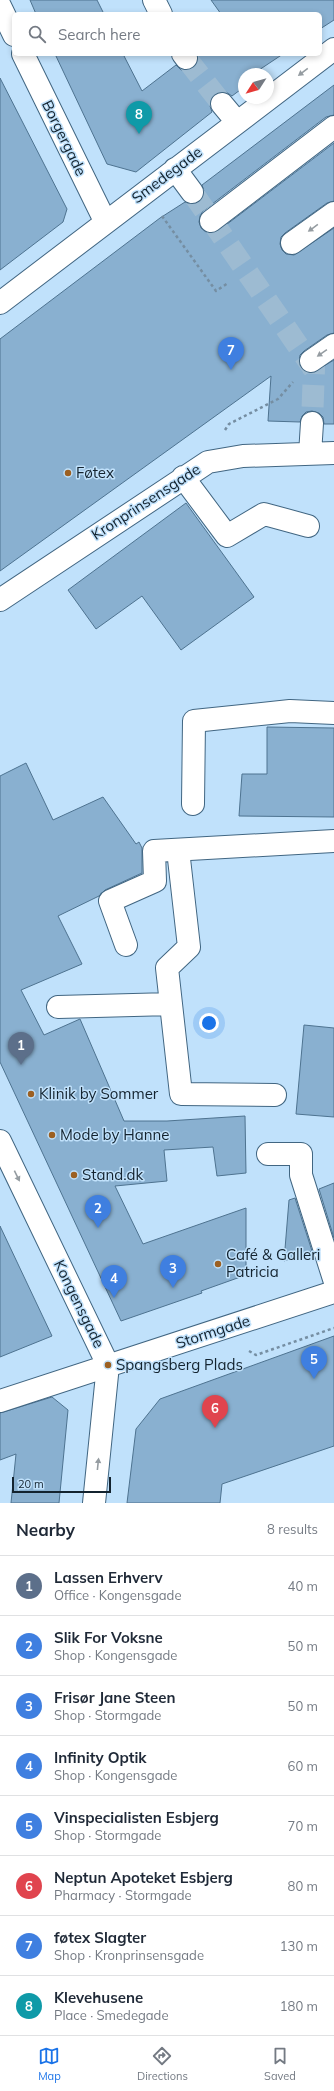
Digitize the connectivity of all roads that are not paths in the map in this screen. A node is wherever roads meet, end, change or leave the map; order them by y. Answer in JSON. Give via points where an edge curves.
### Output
{"nodes":[{"id":1,"x":154,"y":0,"type":"edge"},
{"id":2,"x":0,"y":6,"type":"edge"},
{"id":3,"x":160,"y":12,"type":"edge"},
{"id":4,"x":12,"y":31,"type":"edge"},
{"id":5,"x":334,"y":49,"type":"edge"},
{"id":6,"x":24,"y":56,"type":"edge"},
{"id":7,"x":222,"y":104,"type":"tunnel mouth"},
{"id":8,"x":237,"y":122,"type":"junction"},
{"id":9,"x":334,"y":127,"type":"edge"},
{"id":10,"x":175,"y":169,"type":"junction"},
{"id":11,"x":192,"y":192,"type":"tunnel mouth"},
{"id":12,"x":334,"y":213,"type":"edge"},
{"id":13,"x":211,"y":220,"type":"dead end"},
{"id":14,"x":105,"y":221,"type":"junction"},
{"id":15,"x":292,"y":243,"type":"dead end"},
{"id":16,"x":0,"y":303,"type":"edge"},
{"id":17,"x":334,"y":345,"type":"edge"},
{"id":18,"x":310,"y":361,"type":"dead end"},
{"id":19,"x":312,"y":423,"type":"tunnel mouth"},
{"id":20,"x":334,"y":453,"type":"edge"},
{"id":21,"x":310,"y":454,"type":"junction"},
{"id":22,"x":183,"y":477,"type":"junction"},
{"id":23,"x":308,"y":526,"type":"dead end"},
{"id":24,"x":0,"y":600,"type":"edge"},
{"id":25,"x":334,"y":713,"type":"edge"},
{"id":26,"x":193,"y":804,"type":"dead end"},
{"id":27,"x":334,"y":841,"type":"edge"},
{"id":28,"x":178,"y":850,"type":"junction"},
{"id":29,"x":126,"y":945,"type":"dead end"},
{"id":30,"x":171,"y":1004,"type":"junction"},
{"id":31,"x":58,"y":1006,"type":"dead end"},
{"id":32,"x":275,"y":1095,"type":"dead end"},
{"id":33,"x":0,"y":1140,"type":"edge"},
{"id":34,"x":268,"y":1154,"type":"dead end"},
{"id":35,"x":334,"y":1279,"type":"edge"},
{"id":36,"x":334,"y":1292,"type":"edge"},
{"id":37,"x":108,"y":1365,"type":"junction"},
{"id":38,"x":0,"y":1401,"type":"edge"},
{"id":39,"x":94,"y":1503,"type":"edge"}],
"edges":[{"from":1,"to":3,"type":"street"},
{"from":2,"to":4,"type":"street"},
{"from":5,"to":8,"type":"street","name":"Smedegade","one_way":true},
{"from":6,"to":14,"type":"street","name":"Borgergade"},
{"from":7,"to":8,"type":"street"},
{"from":8,"to":10,"type":"street","name":"Smedegade"},
{"from":9,"to":13,"type":"street"},
{"from":10,"to":11,"type":"street"},
{"from":10,"to":14,"type":"street","name":"Smedegade"},
{"from":12,"to":15,"type":"street","one_way":true},
{"from":14,"to":16,"type":"street","name":"Smedegade"},
{"from":17,"to":18,"type":"street","one_way":true},
{"from":19,"to":21,"type":"street"},
{"from":20,"to":21,"type":"street","name":"Kronprinsensgade"},
{"from":21,"to":22,"type":"street","name":"Kronprinsensgade","via":[[242,456],[208,462]]},
{"from":22,"to":23,"type":"street","via":[[227,536],[264,514]]},
{"from":22,"to":24,"type":"street","name":"Kronprinsensgade"},
{"from":25,"to":26,"type":"street","via":[[290,711],[194,720]]},
{"from":27,"to":28,"type":"street"},
{"from":28,"to":29,"type":"street","via":[[154,852],[155,881],[110,901]]},
{"from":28,"to":30,"type":"street","via":[[189,947],[167,968]]},
{"from":30,"to":31,"type":"street"},
{"from":30,"to":32,"type":"street","via":[[180,1094]]},
{"from":33,"to":37,"type":"street","name":"Kongensgade","one_way":true},
{"from":34,"to":35,"type":"street","via":[[301,1154],[300,1175]]},
{"from":36,"to":37,"type":"street","name":"Stormgade"},
{"from":37,"to":38,"type":"street","name":"Stormgade"},
{"from":39,"to":37,"type":"street","name":"Kongensgade","one_way":true}]}
